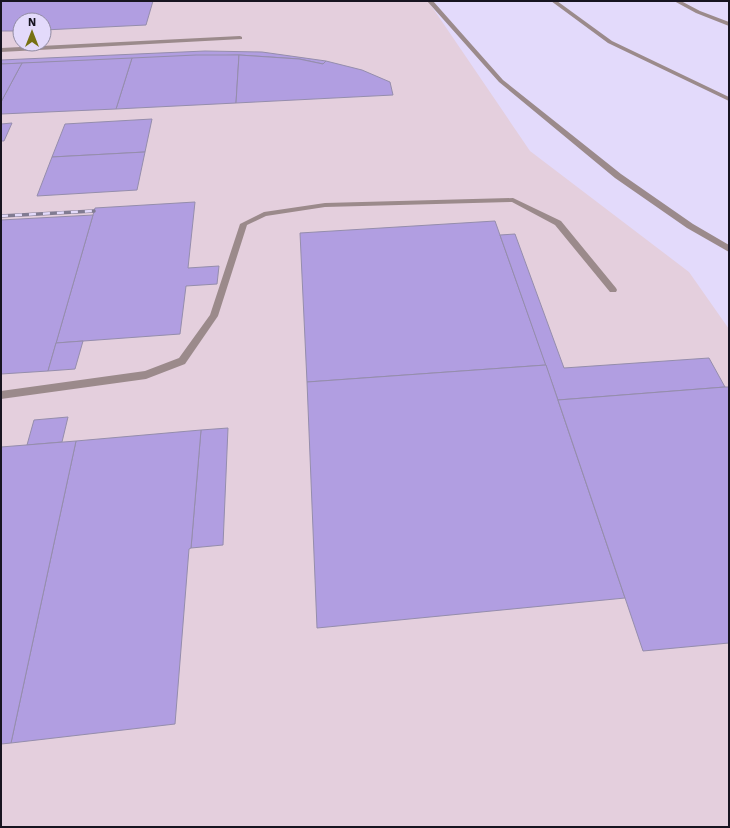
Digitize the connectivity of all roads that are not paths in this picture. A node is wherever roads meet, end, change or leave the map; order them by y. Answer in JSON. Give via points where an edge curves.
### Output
{"nodes":[{"id":1,"x":430,"y":1,"type":"edge"},
{"id":2,"x":554,"y":1,"type":"edge"},
{"id":3,"x":677,"y":1,"type":"edge"},
{"id":4,"x":729,"y":24,"type":"edge"},
{"id":5,"x":240,"y":38,"type":"dead end"},
{"id":6,"x":1,"y":50,"type":"edge"},
{"id":7,"x":729,"y":99,"type":"edge"},
{"id":8,"x":729,"y":249,"type":"edge"},
{"id":9,"x":613,"y":290,"type":"dead end"},
{"id":10,"x":1,"y":395,"type":"edge"}],
"edges":[{"from":1,"to":8,"type":"lane","via":[[501,81],[618,176],[690,226]]},
{"from":2,"to":7,"type":"lane","via":[[610,42]]},
{"from":3,"to":4,"type":"lane"},
{"from":5,"to":6,"type":"lane"},
{"from":9,"to":10,"type":"lane","via":[[558,222],[513,200],[325,205],[264,214],[244,224],[214,316],[182,361],[146,375]]}]}
